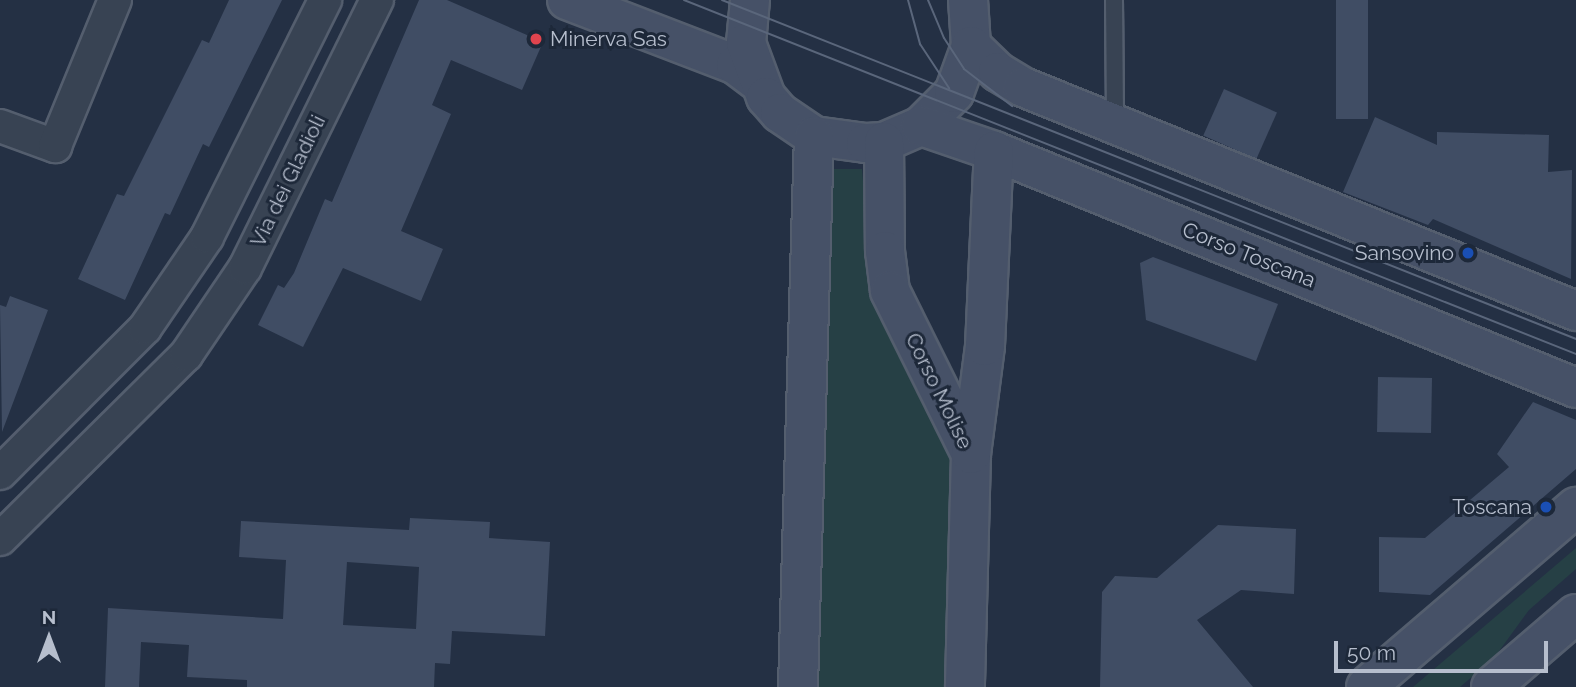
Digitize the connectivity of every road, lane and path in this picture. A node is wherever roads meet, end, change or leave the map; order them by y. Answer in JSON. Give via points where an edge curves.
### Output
{"nodes":[{"id":1,"x":115,"y":0,"type":"edge"},
{"id":2,"x":325,"y":0,"type":"edge"},
{"id":3,"x":377,"y":0,"type":"edge"},
{"id":4,"x":567,"y":0,"type":"edge"},
{"id":5,"x":750,"y":0,"type":"edge"},
{"id":6,"x":968,"y":0,"type":"edge"},
{"id":7,"x":1114,"y":0,"type":"edge"},
{"id":8,"x":971,"y":46,"type":"junction"},
{"id":9,"x":756,"y":80,"type":"junction"},
{"id":10,"x":0,"y":126,"type":"edge"},
{"id":11,"x":921,"y":126,"type":"junction"},
{"id":12,"x":1115,"y":126,"type":"junction"},
{"id":13,"x":814,"y":136,"type":"junction"},
{"id":14,"x":884,"y":142,"type":"junction"},
{"id":15,"x":994,"y":151,"type":"junction"},
{"id":16,"x":1576,"y":311,"type":"edge"},
{"id":17,"x":145,"y":328,"type":"junction"},
{"id":18,"x":186,"y":355,"type":"junction"},
{"id":19,"x":1576,"y":387,"type":"edge"},
{"id":20,"x":971,"y":454,"type":"junction"},
{"id":21,"x":0,"y":473,"type":"edge"},
{"id":22,"x":1576,"y":507,"type":"edge"},
{"id":23,"x":7,"y":525,"type":"edge"},
{"id":24,"x":1576,"y":614,"type":"edge"},
{"id":25,"x":798,"y":687,"type":"edge"},
{"id":26,"x":965,"y":687,"type":"edge"},
{"id":27,"x":1367,"y":687,"type":"edge"},
{"id":28,"x":1491,"y":687,"type":"edge"}],
"edges":[{"from":1,"to":10,"type":"street","via":[[55,146]]},
{"from":2,"to":17,"type":"street","via":[[207,237]]},
{"from":3,"to":18,"type":"street","name":"Via dei Gladioli","via":[[245,268]]},
{"from":4,"to":9,"type":"street","via":[[736,65]]},
{"from":5,"to":9,"type":"street","via":[[746,43]]},
{"from":6,"to":8,"type":"street"},
{"from":7,"to":12,"type":"lane"},
{"from":8,"to":11,"type":"street","via":[[956,91]]},
{"from":8,"to":12,"type":"street","via":[[998,72],[1023,87]]},
{"from":9,"to":13,"type":"street","via":[[780,113]]},
{"from":11,"to":14,"type":"street"},
{"from":11,"to":15,"type":"street","name":"Corso Toscana"},
{"from":12,"to":16,"type":"street"},
{"from":13,"to":14,"type":"street"},
{"from":13,"to":25,"type":"street"},
{"from":14,"to":20,"type":"street","name":"Corso Molise","via":[[890,291]]},
{"from":15,"to":19,"type":"street","name":"Corso Toscana"},
{"from":15,"to":20,"type":"street","via":[[985,346]]},
{"from":17,"to":18,"type":"street"},
{"from":17,"to":21,"type":"street"},
{"from":18,"to":23,"type":"street","name":"Via dei Gladioli"},
{"from":20,"to":26,"type":"street","name":"Corso Molise"},
{"from":22,"to":27,"type":"street"},
{"from":24,"to":28,"type":"street"}]}
